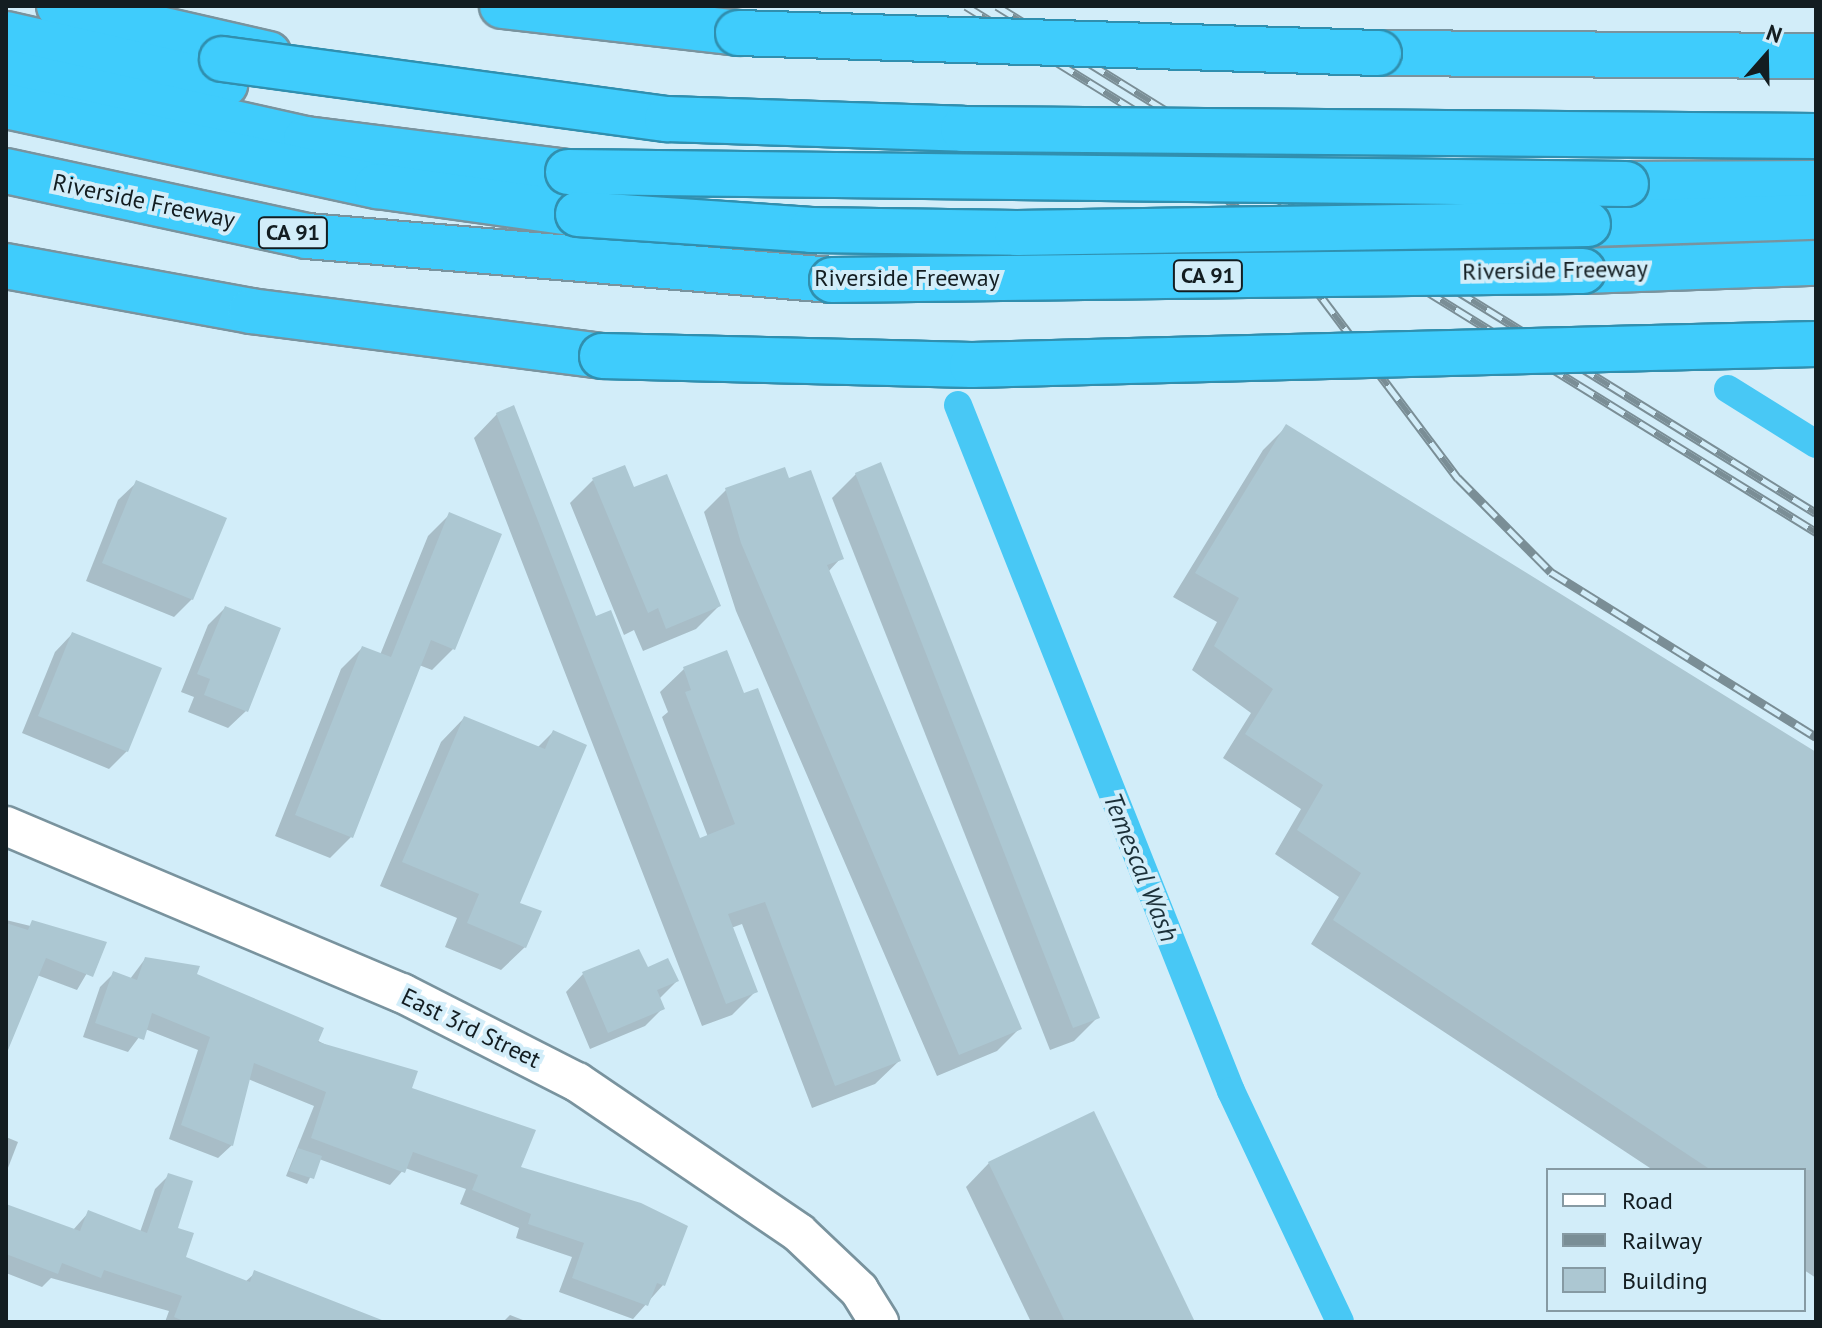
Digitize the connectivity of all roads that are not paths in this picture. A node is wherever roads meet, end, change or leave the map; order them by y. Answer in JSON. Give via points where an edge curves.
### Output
{"nodes":[{"id":1,"x":59,"y":6,"type":"edge"},
{"id":2,"x":502,"y":6,"type":"edge"},
{"id":3,"x":6,"y":8,"type":"edge"},
{"id":4,"x":6,"y":34,"type":"edge"},
{"id":5,"x":1816,"y":56,"type":"edge"},
{"id":6,"x":224,"y":71,"type":"junction"},
{"id":7,"x":6,"y":72,"type":"edge"},
{"id":8,"x":6,"y":106,"type":"edge"},
{"id":9,"x":1816,"y":136,"type":"edge"},
{"id":10,"x":1816,"y":148,"type":"edge"},
{"id":11,"x":1816,"y":162,"type":"edge"},
{"id":12,"x":1624,"y":165,"type":"junction"},
{"id":13,"x":6,"y":171,"type":"edge"},
{"id":14,"x":1816,"y":183,"type":"edge"},
{"id":15,"x":1816,"y":217,"type":"edge"},
{"id":16,"x":6,"y":255,"type":"edge"},
{"id":17,"x":1816,"y":263,"type":"edge"},
{"id":18,"x":6,"y":266,"type":"edge"},
{"id":19,"x":132,"y":290,"type":"junction"},
{"id":20,"x":1816,"y":344,"type":"edge"},
{"id":21,"x":6,"y":826,"type":"edge"},
{"id":22,"x":879,"y":1322,"type":"edge"}],
"edges":[{"from":1,"to":12,"type":"highway","bridge":true,"via":[[315,63],[826,131]]},
{"from":2,"to":5,"type":"highway","bridge":true,"via":[[738,33],[1379,53]]},
{"from":3,"to":6,"type":"highway"},
{"from":4,"to":6,"type":"highway"},
{"from":6,"to":9,"type":"highway","bridge":true,"via":[[667,119],[963,129]]},
{"from":6,"to":11,"type":"highway","via":[[383,112],[764,146]]},
{"from":7,"to":12,"type":"highway","bridge":true,"via":[[306,139],[469,165],[568,172]]},
{"from":8,"to":15,"type":"highway","bridge":true,"via":[[377,186],[578,214],[811,230],[1017,233]]},
{"from":10,"to":12,"type":"highway"},
{"from":12,"to":14,"type":"highway"},
{"from":13,"to":17,"type":"highway","name":"Riverside Freeway","number":"CA 91","bridge":true,"via":[[307,236],[832,280]]},
{"from":16,"to":19,"type":"highway"},
{"from":18,"to":19,"type":"highway"},
{"from":19,"to":20,"type":"highway","bridge":true,"via":[[602,356],[972,365]]},
{"from":21,"to":22,"type":"street","name":"East 3rd Street","via":[[402,993],[577,1082],[799,1233],[859,1290]]}]}
